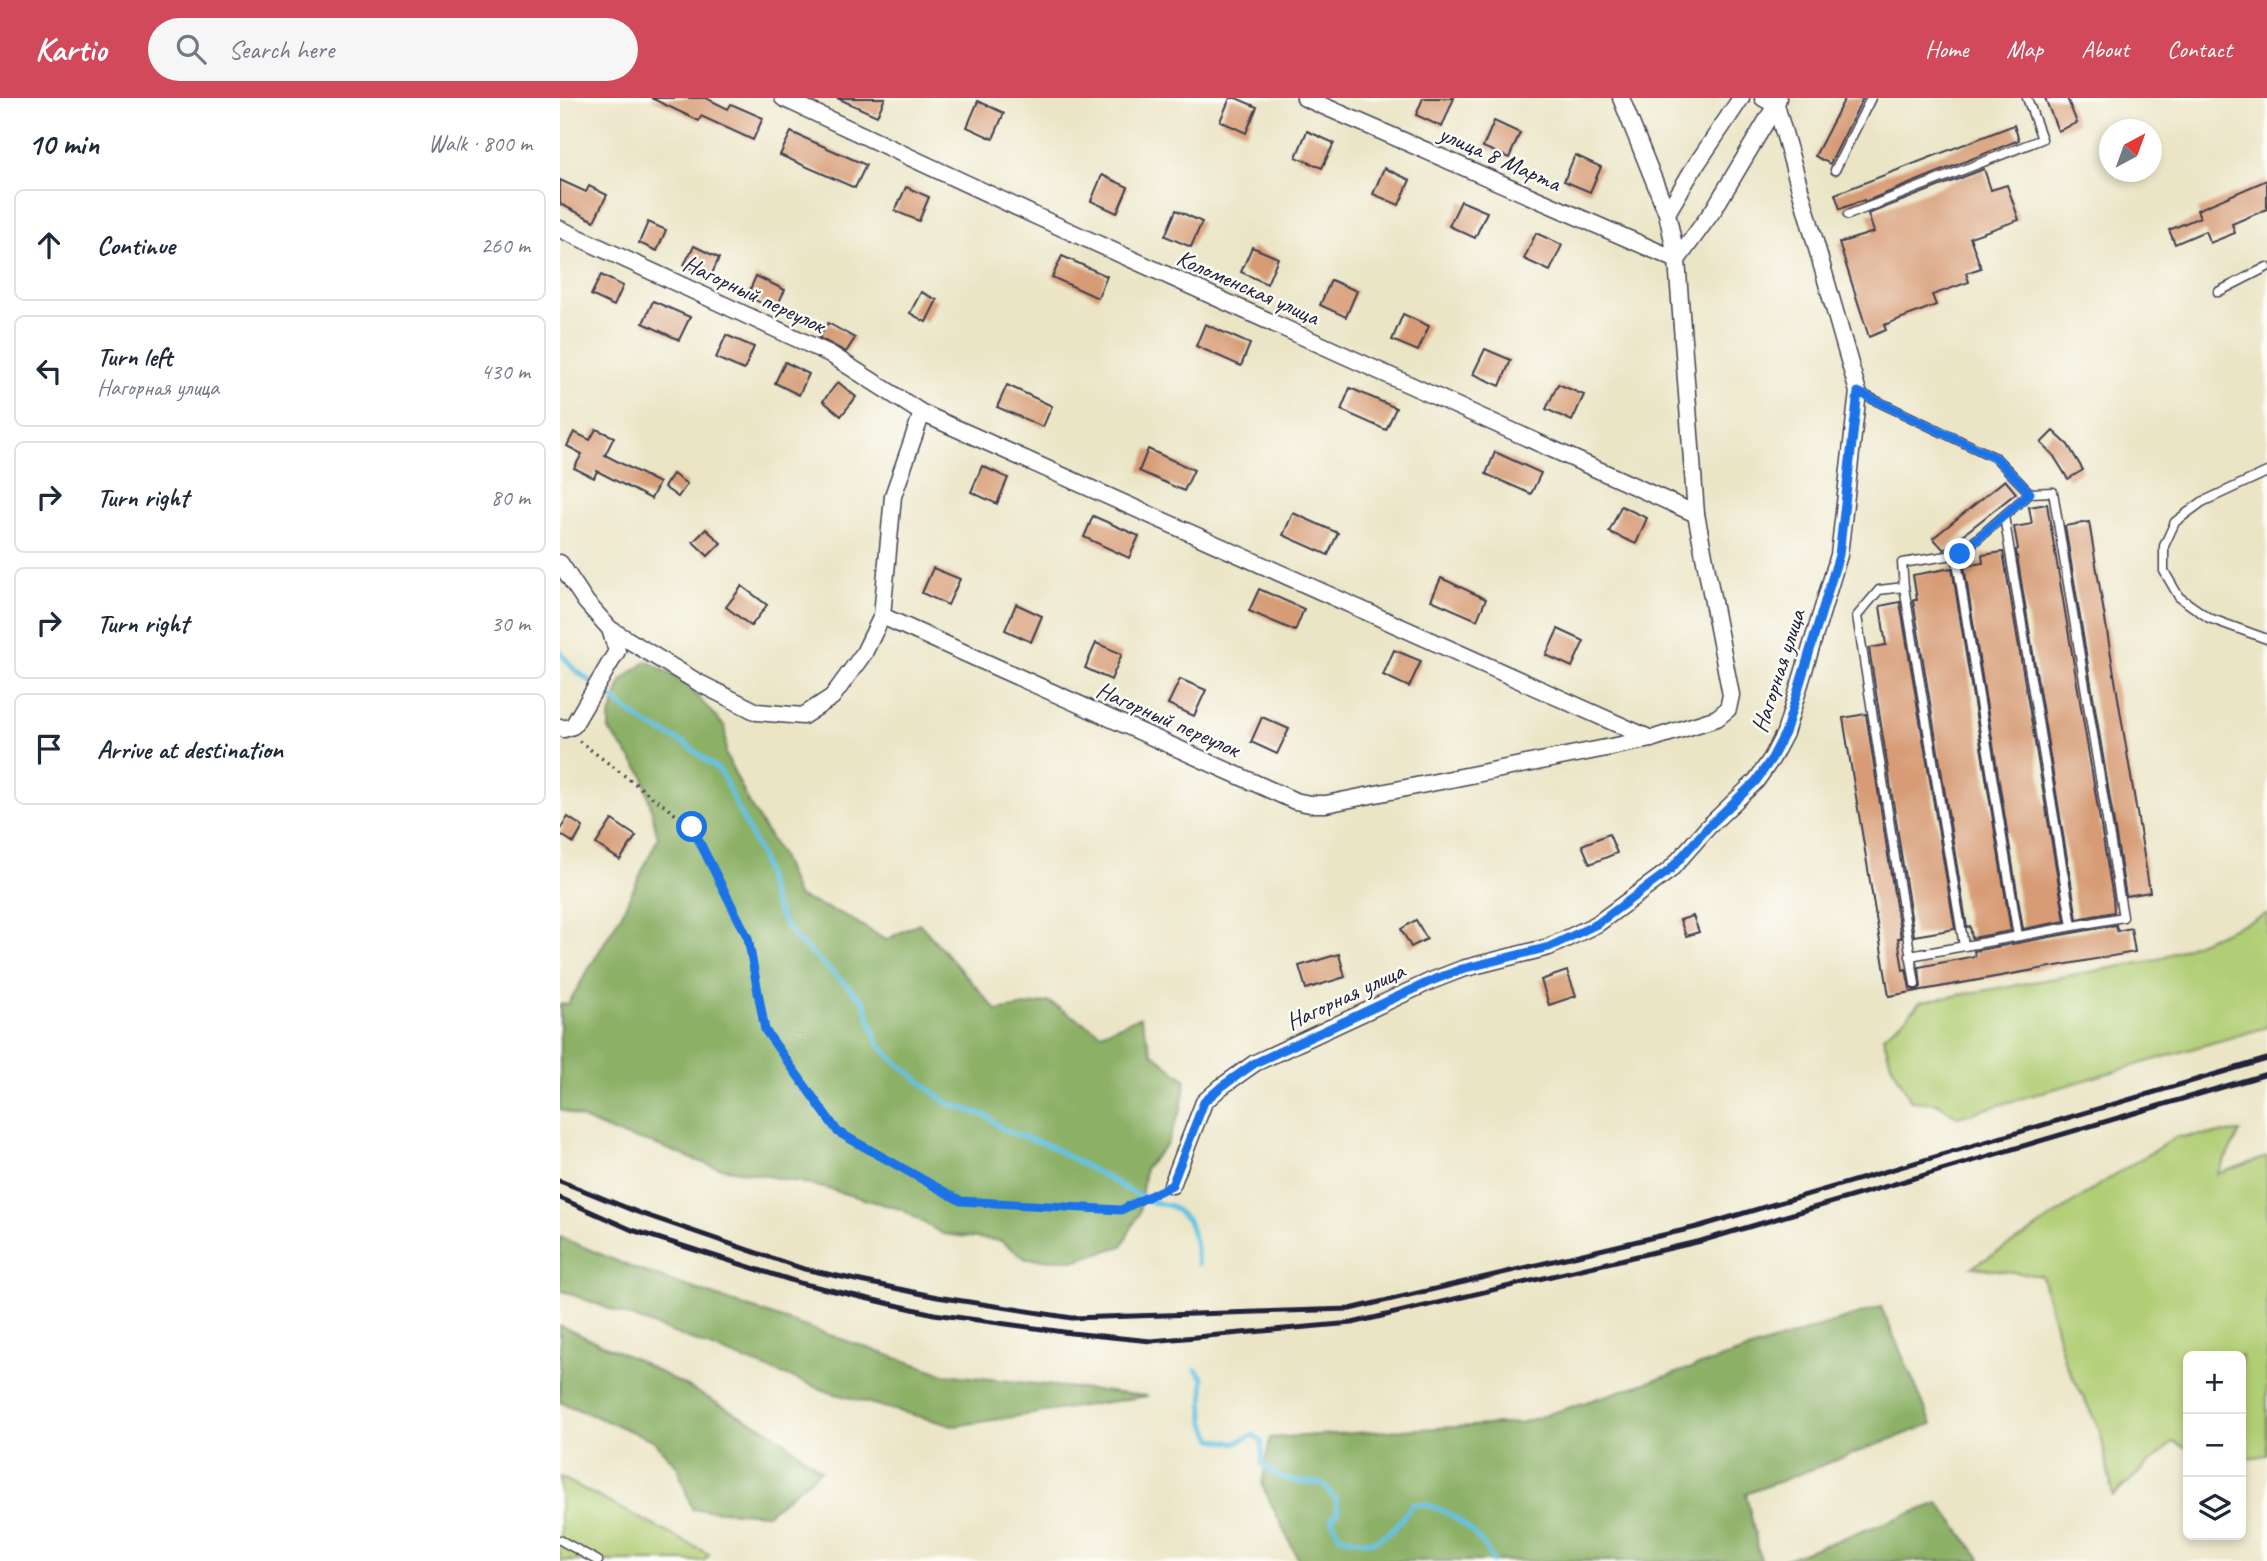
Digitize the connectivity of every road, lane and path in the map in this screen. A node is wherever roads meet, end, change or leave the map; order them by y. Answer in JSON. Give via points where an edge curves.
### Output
{"nodes":[{"id":1,"x":783,"y":98,"type":"edge"},
{"id":2,"x":1305,"y":98,"type":"edge"},
{"id":3,"x":1621,"y":98,"type":"edge"},
{"id":4,"x":1741,"y":98,"type":"edge"},
{"id":5,"x":1871,"y":98,"type":"edge"},
{"id":6,"x":2027,"y":98,"type":"edge"},
{"id":7,"x":1773,"y":100,"type":"edge"},
{"id":8,"x":1835,"y":170,"type":"dead end"},
{"id":9,"x":1667,"y":213,"type":"junction"},
{"id":10,"x":1848,"y":215,"type":"dead end"},
{"id":11,"x":560,"y":229,"type":"edge"},
{"id":12,"x":1677,"y":260,"type":"junction"},
{"id":13,"x":2267,"y":267,"type":"edge"},
{"id":14,"x":2218,"y":292,"type":"dead end"},
{"id":15,"x":1858,"y":392,"type":"junction"},
{"id":16,"x":922,"y":413,"type":"junction"},
{"id":17,"x":2267,"y":472,"type":"edge"},
{"id":18,"x":2030,"y":493,"type":"junction"},
{"id":19,"x":1696,"y":514,"type":"junction"},
{"id":20,"x":2004,"y":516,"type":"junction"},
{"id":21,"x":1956,"y":555,"type":"junction"},
{"id":22,"x":560,"y":563,"type":"edge"},
{"id":23,"x":1904,"y":587,"type":"junction"},
{"id":24,"x":882,"y":616,"type":"junction"},
{"id":25,"x":610,"y":629,"type":"junction"},
{"id":26,"x":2267,"y":639,"type":"edge"},
{"id":27,"x":562,"y":728,"type":"edge"},
{"id":28,"x":1651,"y":739,"type":"junction"},
{"id":29,"x":2072,"y":926,"type":"junction"},
{"id":30,"x":2018,"y":936,"type":"junction"},
{"id":31,"x":1964,"y":946,"type":"junction"},
{"id":32,"x":1910,"y":956,"type":"junction"},
{"id":33,"x":1915,"y":984,"type":"dead end"},
{"id":34,"x":1172,"y":1185,"type":"joint"},
{"id":35,"x":560,"y":1540,"type":"edge"},
{"id":36,"x":598,"y":1561,"type":"edge"}],
"edges":[{"from":1,"to":19,"type":"street","name":"Коломенская улица"},
{"from":2,"to":12,"type":"street","name":"улица 8 Марта"},
{"from":3,"to":9,"type":"street"},
{"from":4,"to":9,"type":"street"},
{"from":5,"to":8,"type":"lane"},
{"from":6,"to":10,"type":"lane","via":[[2042,139]]},
{"from":7,"to":12,"type":"street","via":[[1720,201]]},
{"from":7,"to":15,"type":"street","name":"Нагорная улица"},
{"from":9,"to":12,"type":"street"},
{"from":11,"to":16,"type":"street","name":"Нагорный переулок","via":[[830,354]]},
{"from":12,"to":19,"type":"street"},
{"from":13,"to":14,"type":"lane"},
{"from":15,"to":18,"type":"lane","via":[[1996,458]]},
{"from":15,"to":34,"type":"street","name":"Нагорная улица","via":[[1839,555],[1785,733],[1756,781],[1670,870],[1597,924],[1549,947],[1431,981],[1255,1063],[1204,1102]]},
{"from":16,"to":24,"type":"street","via":[[893,496]]},
{"from":16,"to":28,"type":"street","name":"Нагорный переулок"},
{"from":17,"to":26,"type":"lane","via":[[2202,502],[2175,522],[2164,546],[2164,571],[2179,597],[2209,618]]},
{"from":18,"to":20,"type":"lane"},
{"from":18,"to":29,"type":"lane","via":[[2053,492],[2123,917]]},
{"from":19,"to":28,"type":"street","name":"Нагорный переулок","via":[[1731,695],[1728,709],[1717,718]]},
{"from":20,"to":21,"type":"lane"},
{"from":20,"to":29,"type":"lane"},
{"from":21,"to":23,"type":"lane","via":[[1902,563]]},
{"from":21,"to":30,"type":"lane"},
{"from":22,"to":25,"type":"street"},
{"from":23,"to":31,"type":"lane"},
{"from":23,"to":32,"type":"lane","via":[[1879,590],[1857,616]]},
{"from":24,"to":25,"type":"street","via":[[864,653],[832,697],[803,716],[757,712]]},
{"from":24,"to":28,"type":"street","name":"Нагорный переулок","via":[[1310,804]]},
{"from":25,"to":27,"type":"street","via":[[617,651],[573,726]]},
{"from":27,"to":34,"type":"path","via":[[692,827],[748,938],[765,1030],[838,1132],[961,1201],[1121,1210]]},
{"from":29,"to":30,"type":"lane"},
{"from":30,"to":31,"type":"lane"},
{"from":31,"to":32,"type":"lane"},
{"from":32,"to":33,"type":"lane"},
{"from":35,"to":36,"type":"lane"}]}
